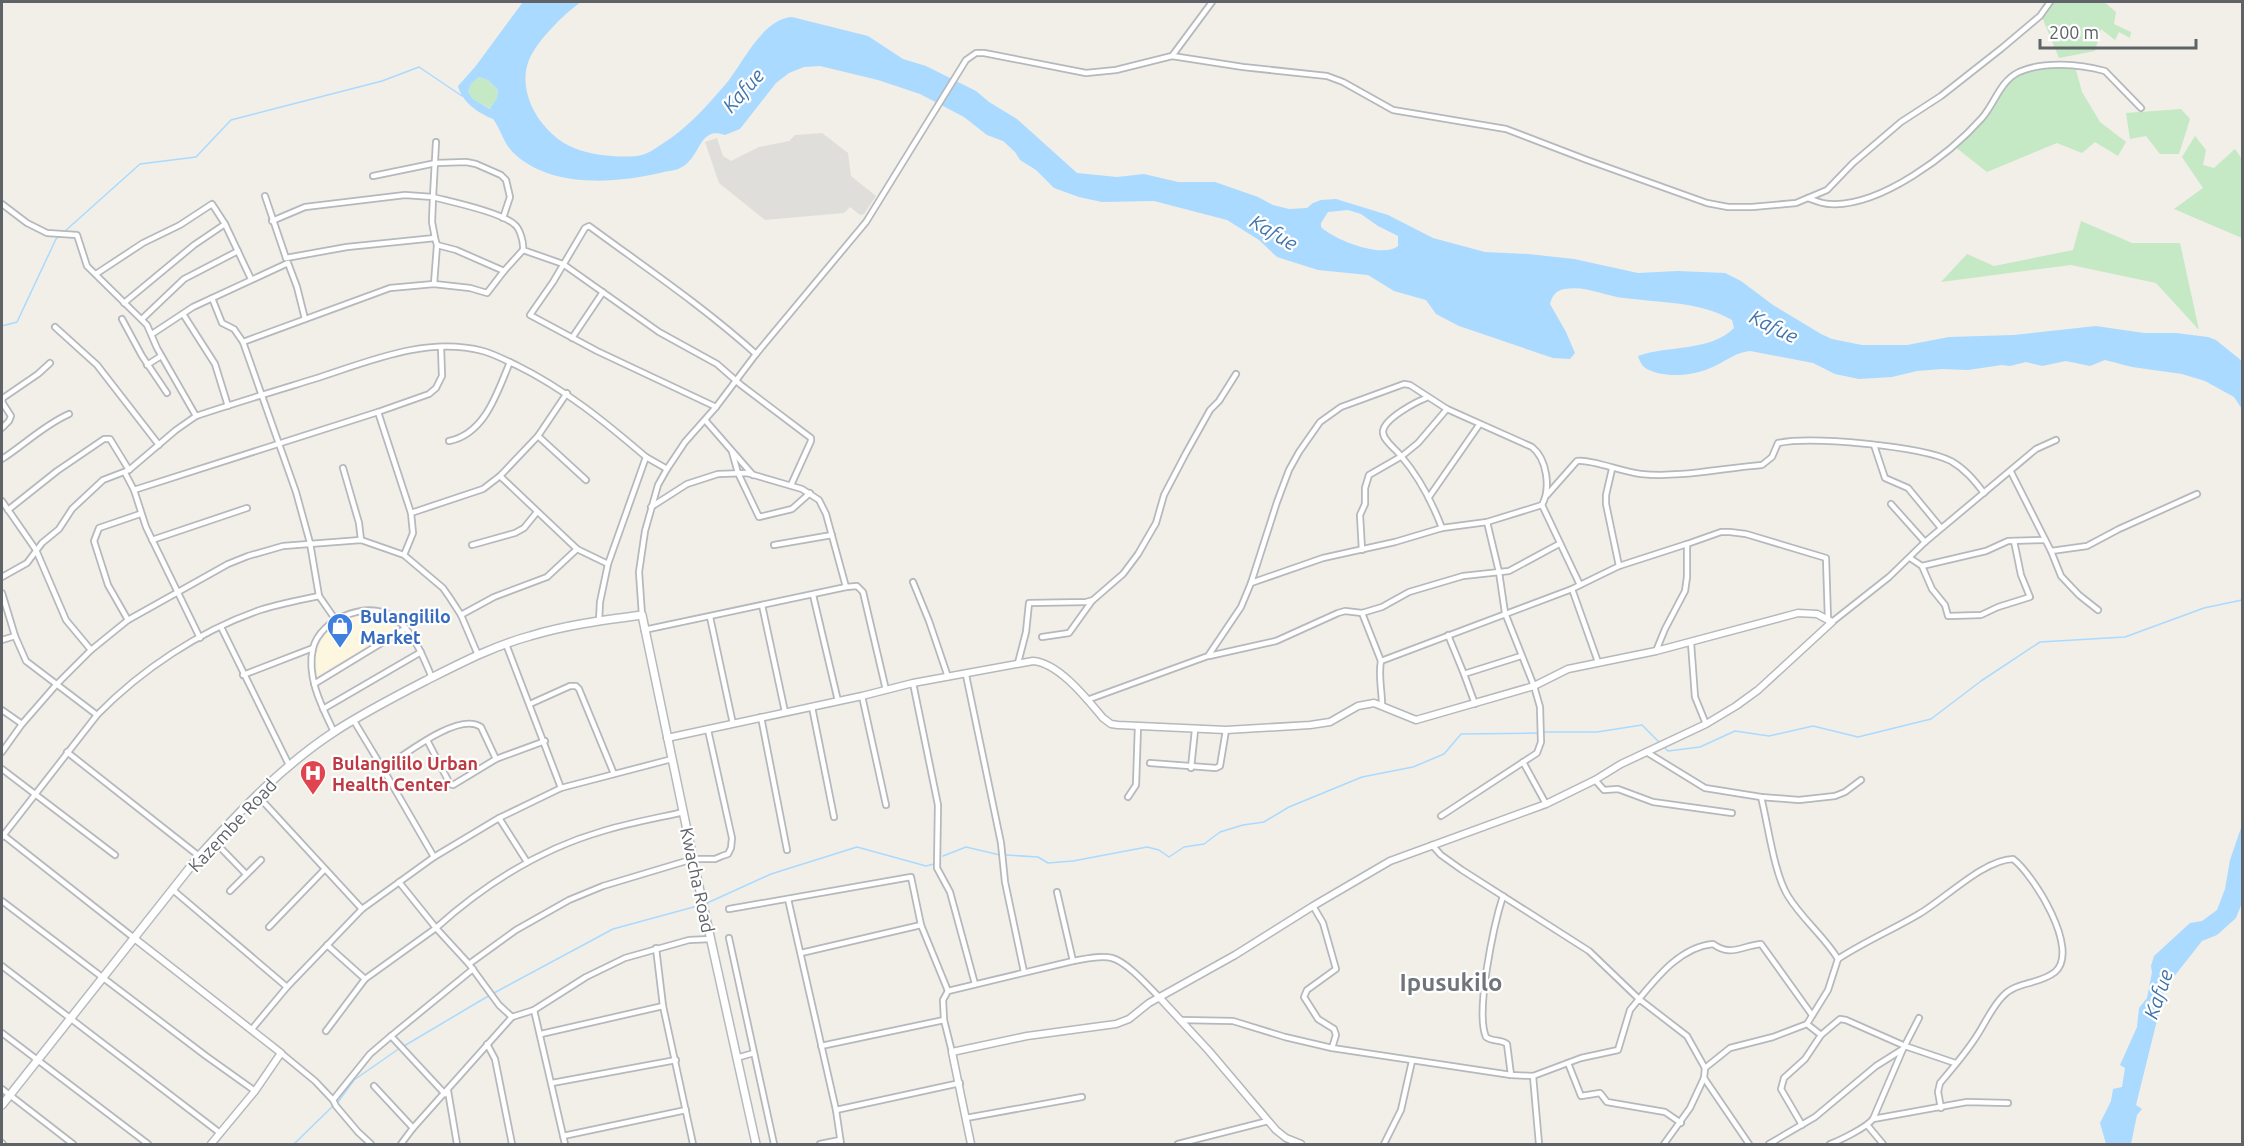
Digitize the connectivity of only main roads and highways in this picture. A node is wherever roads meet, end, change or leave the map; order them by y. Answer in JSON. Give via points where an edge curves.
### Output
{"nodes":[{"id":1,"x":642,"y":615,"type":"joint"},
{"id":2,"x":2,"y":1105,"type":"edge"},
{"id":3,"x":756,"y":1144,"type":"edge"}],
"edges":[{"from":1,"to":2,"type":"main road","name":"Kazembe Road","via":[[530,636],[478,655],[372,709],[290,765],[199,856]]},
{"from":1,"to":3,"type":"main road","name":"Kwacha Road"}]}
